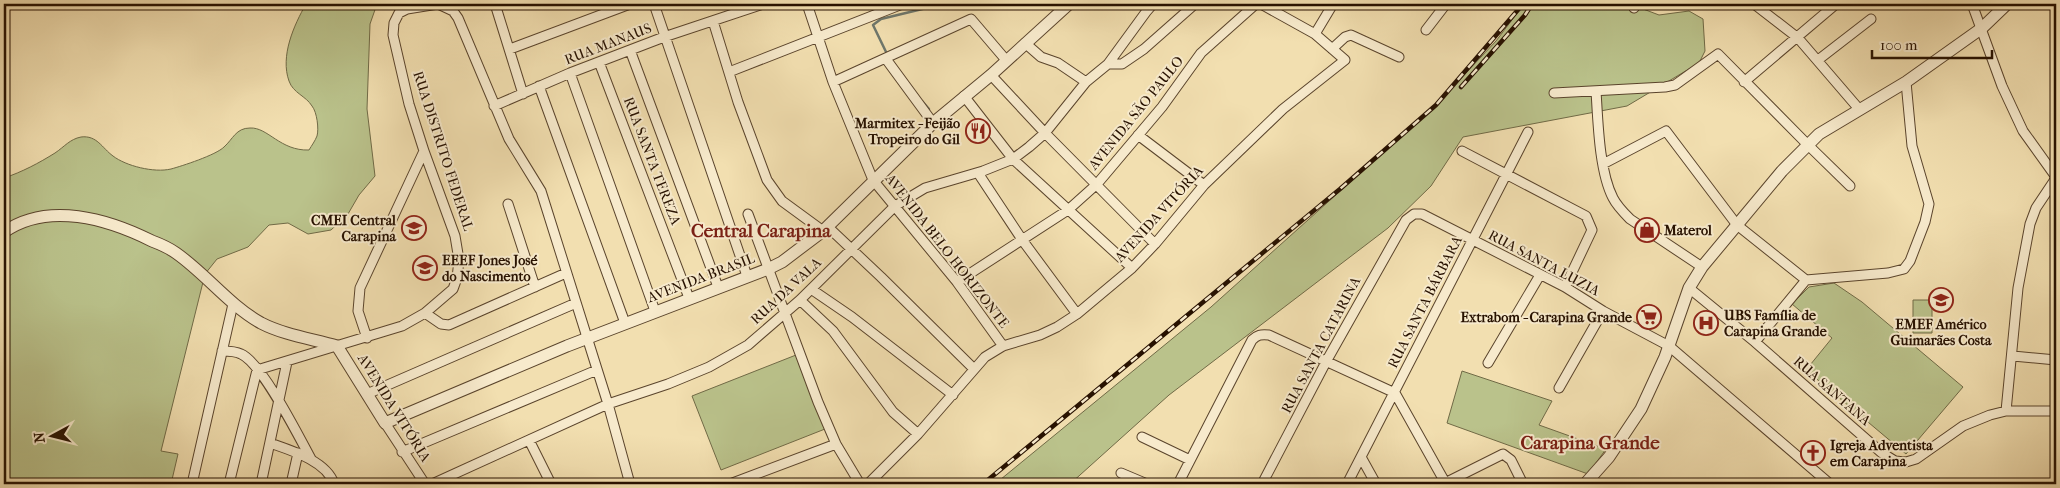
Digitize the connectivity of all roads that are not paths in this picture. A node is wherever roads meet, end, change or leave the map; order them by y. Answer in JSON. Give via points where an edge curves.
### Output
{"nodes":[{"id":1,"x":495,"y":4,"type":"edge"},
{"id":2,"x":630,"y":4,"type":"edge"},
{"id":3,"x":654,"y":4,"type":"edge"},
{"id":4,"x":763,"y":4,"type":"edge"},
{"id":5,"x":807,"y":4,"type":"edge"},
{"id":6,"x":1069,"y":4,"type":"edge"},
{"id":7,"x":1153,"y":4,"type":"edge"},
{"id":8,"x":1195,"y":4,"type":"edge"},
{"id":9,"x":1256,"y":4,"type":"edge"},
{"id":10,"x":1261,"y":4,"type":"edge"},
{"id":11,"x":1333,"y":4,"type":"edge"},
{"id":12,"x":1446,"y":4,"type":"edge"},
{"id":13,"x":1754,"y":4,"type":"edge"},
{"id":14,"x":1836,"y":4,"type":"edge"},
{"id":15,"x":1972,"y":4,"type":"edge"},
{"id":16,"x":2007,"y":4,"type":"edge"},
{"id":17,"x":900,"y":5,"type":"dead end"},
{"id":18,"x":1871,"y":19,"type":"dead end"},
{"id":19,"x":714,"y":21,"type":"junction"},
{"id":20,"x":1982,"y":28,"type":"junction"},
{"id":21,"x":1426,"y":30,"type":"dead end"},
{"id":22,"x":1315,"y":34,"type":"junction"},
{"id":23,"x":664,"y":37,"type":"junction"},
{"id":24,"x":817,"y":38,"type":"junction"},
{"id":25,"x":1798,"y":38,"type":"junction"},
{"id":26,"x":1026,"y":43,"type":"junction"},
{"id":27,"x":510,"y":49,"type":"junction"},
{"id":28,"x":1332,"y":49,"type":"junction"},
{"id":29,"x":630,"y":50,"type":"junction"},
{"id":30,"x":1399,"y":57,"type":"dead end"},
{"id":31,"x":886,"y":59,"type":"junction"},
{"id":32,"x":1006,"y":60,"type":"junction"},
{"id":33,"x":1818,"y":60,"type":"junction"},
{"id":34,"x":599,"y":62,"type":"junction"},
{"id":35,"x":1108,"y":64,"type":"junction"},
{"id":36,"x":729,"y":72,"type":"junction"},
{"id":37,"x":570,"y":73,"type":"junction"},
{"id":38,"x":991,"y":75,"type":"junction"},
{"id":39,"x":833,"y":82,"type":"junction"},
{"id":40,"x":1086,"y":82,"type":"junction"},
{"id":41,"x":1744,"y":82,"type":"junction"},
{"id":42,"x":1906,"y":82,"type":"junction"},
{"id":43,"x":539,"y":86,"type":"junction"},
{"id":44,"x":1596,"y":91,"type":"junction"},
{"id":45,"x":1554,"y":93,"type":"dead end"},
{"id":46,"x":523,"y":94,"type":"junction"},
{"id":47,"x":964,"y":96,"type":"junction"},
{"id":48,"x":494,"y":106,"type":"junction"},
{"id":49,"x":1859,"y":109,"type":"junction"},
{"id":50,"x":933,"y":123,"type":"junction"},
{"id":51,"x":1528,"y":132,"type":"dead end"},
{"id":52,"x":1045,"y":133,"type":"junction"},
{"id":53,"x":1138,"y":135,"type":"junction"},
{"id":54,"x":1807,"y":144,"type":"junction"},
{"id":55,"x":424,"y":151,"type":"junction"},
{"id":56,"x":1462,"y":151,"type":"dead end"},
{"id":57,"x":1013,"y":159,"type":"junction"},
{"id":58,"x":1603,"y":164,"type":"junction"},
{"id":59,"x":978,"y":173,"type":"junction"},
{"id":60,"x":1506,"y":175,"type":"junction"},
{"id":61,"x":2056,"y":178,"type":"edge"},
{"id":62,"x":873,"y":180,"type":"junction"},
{"id":63,"x":1097,"y":184,"type":"junction"},
{"id":64,"x":1204,"y":185,"type":"junction"},
{"id":65,"x":1850,"y":186,"type":"dead end"},
{"id":66,"x":508,"y":204,"type":"dead end"},
{"id":67,"x":895,"y":206,"type":"junction"},
{"id":68,"x":1068,"y":210,"type":"junction"},
{"id":69,"x":748,"y":214,"type":"dead end"},
{"id":70,"x":1406,"y":220,"type":"joint"},
{"id":71,"x":1736,"y":225,"type":"junction"},
{"id":72,"x":825,"y":229,"type":"junction"},
{"id":73,"x":4,"y":232,"type":"edge"},
{"id":74,"x":1472,"y":240,"type":"junction"},
{"id":75,"x":1024,"y":241,"type":"junction"},
{"id":76,"x":1155,"y":244,"type":"junction"},
{"id":77,"x":851,"y":250,"type":"junction"},
{"id":78,"x":1702,"y":267,"type":"junction"},
{"id":79,"x":1132,"y":268,"type":"junction"},
{"id":80,"x":768,"y":269,"type":"junction"},
{"id":81,"x":566,"y":273,"type":"junction"},
{"id":82,"x":1540,"y":275,"type":"junction"},
{"id":83,"x":747,"y":276,"type":"junction"},
{"id":84,"x":1806,"y":280,"type":"junction"},
{"id":85,"x":957,"y":282,"type":"junction"},
{"id":86,"x":535,"y":287,"type":"junction"},
{"id":87,"x":718,"y":287,"type":"junction"},
{"id":88,"x":1565,"y":287,"type":"junction"},
{"id":89,"x":1689,"y":288,"type":"junction"},
{"id":90,"x":810,"y":289,"type":"junction"},
{"id":91,"x":688,"y":298,"type":"junction"},
{"id":92,"x":800,"y":300,"type":"junction"},
{"id":93,"x":576,"y":303,"type":"junction"},
{"id":94,"x":233,"y":304,"type":"junction"},
{"id":95,"x":655,"y":311,"type":"junction"},
{"id":96,"x":1603,"y":311,"type":"junction"},
{"id":97,"x":424,"y":313,"type":"junction"},
{"id":98,"x":1077,"y":314,"type":"junction"},
{"id":99,"x":784,"y":315,"type":"junction"},
{"id":100,"x":625,"y":323,"type":"junction"},
{"id":101,"x":367,"y":338,"type":"junction"},
{"id":102,"x":587,"y":338,"type":"junction"},
{"id":103,"x":1755,"y":342,"type":"junction"},
{"id":104,"x":338,"y":346,"type":"junction"},
{"id":105,"x":1003,"y":346,"type":"junction"},
{"id":106,"x":1669,"y":346,"type":"junction"},
{"id":107,"x":222,"y":351,"type":"junction"},
{"id":108,"x":2012,"y":356,"type":"junction"},
{"id":109,"x":1327,"y":360,"type":"junction"},
{"id":110,"x":2056,"y":360,"type":"edge"},
{"id":111,"x":286,"y":362,"type":"junction"},
{"id":112,"x":1488,"y":363,"type":"dead end"},
{"id":113,"x":974,"y":369,"type":"junction"},
{"id":114,"x":257,"y":370,"type":"junction"},
{"id":115,"x":597,"y":370,"type":"junction"},
{"id":116,"x":1559,"y":388,"type":"dead end"},
{"id":117,"x":1395,"y":393,"type":"junction"},
{"id":118,"x":367,"y":394,"type":"junction"},
{"id":119,"x":953,"y":395,"type":"junction"},
{"id":120,"x":279,"y":400,"type":"junction"},
{"id":121,"x":608,"y":404,"type":"junction"},
{"id":122,"x":2056,"y":411,"type":"edge"},
{"id":123,"x":2006,"y":412,"type":"junction"},
{"id":124,"x":385,"y":423,"type":"junction"},
{"id":125,"x":918,"y":434,"type":"junction"},
{"id":126,"x":1142,"y":437,"type":"dead end"},
{"id":127,"x":529,"y":440,"type":"junction"},
{"id":128,"x":270,"y":443,"type":"junction"},
{"id":129,"x":836,"y":444,"type":"junction"},
{"id":130,"x":402,"y":452,"type":"junction"},
{"id":131,"x":298,"y":453,"type":"junction"},
{"id":132,"x":1361,"y":457,"type":"junction"},
{"id":133,"x":311,"y":460,"type":"junction"},
{"id":134,"x":1190,"y":460,"type":"junction"},
{"id":135,"x":1121,"y":473,"type":"dead end"},
{"id":136,"x":332,"y":480,"type":"edge"},
{"id":137,"x":192,"y":484,"type":"edge"},
{"id":138,"x":229,"y":484,"type":"edge"},
{"id":139,"x":261,"y":484,"type":"edge"},
{"id":140,"x":291,"y":484,"type":"edge"},
{"id":141,"x":425,"y":484,"type":"edge"},
{"id":142,"x":432,"y":484,"type":"edge"},
{"id":143,"x":551,"y":484,"type":"edge"},
{"id":144,"x":630,"y":484,"type":"edge"},
{"id":145,"x":730,"y":484,"type":"edge"},
{"id":146,"x":860,"y":484,"type":"edge"},
{"id":147,"x":868,"y":484,"type":"edge"},
{"id":148,"x":1147,"y":484,"type":"edge"},
{"id":149,"x":1178,"y":484,"type":"edge"},
{"id":150,"x":1262,"y":484,"type":"edge"},
{"id":151,"x":1347,"y":484,"type":"edge"},
{"id":152,"x":1376,"y":484,"type":"edge"},
{"id":153,"x":1445,"y":484,"type":"edge"},
{"id":154,"x":1523,"y":484,"type":"edge"},
{"id":155,"x":1585,"y":484,"type":"edge"},
{"id":156,"x":1830,"y":484,"type":"edge"}],
"edges":[{"from":1,"to":27,"type":"street"},
{"from":2,"to":27,"type":"street"},
{"from":3,"to":23,"type":"street"},
{"from":4,"to":19,"type":"street","name":"RUA MANAUS"},
{"from":5,"to":24,"type":"street","name":"AVENIDA BELO HORIZONTE"},
{"from":6,"to":26,"type":"street","name":"AVENIDA BRASIL"},
{"from":7,"to":35,"type":"street"},
{"from":8,"to":35,"type":"street","via":[[1144,49],[1122,64]]},
{"from":9,"to":53,"type":"street","name":"AVENIDA SÃO PAULO","via":[[1202,53]]},
{"from":10,"to":22,"type":"street","name":"AVENIDA VITÓRIA"},
{"from":11,"to":22,"type":"street"},
{"from":12,"to":21,"type":"street"},
{"from":13,"to":25,"type":"street"},
{"from":14,"to":25,"type":"street"},
{"from":15,"to":20,"type":"street"},
{"from":16,"to":20,"type":"street"},
{"from":17,"to":24,"type":"street"},
{"from":18,"to":33,"type":"street"},
{"from":19,"to":23,"type":"street","name":"RUA MANAUS"},
{"from":19,"to":36,"type":"street"},
{"from":20,"to":42,"type":"street"},
{"from":20,"to":61,"type":"street","via":[[2002,86],[2023,131]]},
{"from":22,"to":28,"type":"street","name":"AVENIDA VITÓRIA"},
{"from":23,"to":29,"type":"street","name":"RUA MANAUS"},
{"from":23,"to":83,"type":"street"},
{"from":24,"to":36,"type":"street"},
{"from":24,"to":39,"type":"street","name":"AVENIDA BELO HORIZONTE"},
{"from":25,"to":33,"type":"street"},
{"from":25,"to":41,"type":"street"},
{"from":26,"to":32,"type":"street","name":"AVENIDA BRASIL"},
{"from":26,"to":40,"type":"street","via":[[1041,57],[1058,62]]},
{"from":27,"to":46,"type":"street"},
{"from":28,"to":30,"type":"street","via":[[1351,35]]},
{"from":28,"to":64,"type":"street","name":"AVENIDA VITÓRIA","via":[[1345,60],[1283,109]]},
{"from":29,"to":34,"type":"street","name":"RUA MANAUS"},
{"from":29,"to":87,"type":"street"},
{"from":31,"to":32,"type":"street","via":[[971,19]]},
{"from":31,"to":39,"type":"street"},
{"from":31,"to":50,"type":"street"},
{"from":32,"to":38,"type":"street","name":"AVENIDA BRASIL"},
{"from":33,"to":49,"type":"street"},
{"from":34,"to":37,"type":"street","name":"RUA MANAUS"},
{"from":34,"to":91,"type":"street","name":"RUA SANTA TEREZA"},
{"from":35,"to":40,"type":"street","name":"RUA DA VALA"},
{"from":36,"to":72,"type":"street","via":[[757,156],[773,191],[782,201]]},
{"from":37,"to":43,"type":"street","name":"RUA MANAUS"},
{"from":37,"to":95,"type":"street"},
{"from":38,"to":47,"type":"street","name":"AVENIDA BRASIL"},
{"from":38,"to":52,"type":"street"},
{"from":39,"to":62,"type":"street","name":"AVENIDA BELO HORIZONTE"},
{"from":40,"to":52,"type":"street","name":"RUA DA VALA"},
{"from":41,"to":44,"type":"street","via":[[1718,54],[1675,85]]},
{"from":41,"to":54,"type":"street"},
{"from":42,"to":49,"type":"street"},
{"from":42,"to":84,"type":"street","via":[[1912,146],[1929,204],[1910,261],[1896,271]]},
{"from":43,"to":46,"type":"street","name":"RUA MANAUS"},
{"from":43,"to":100,"type":"street"},
{"from":44,"to":45,"type":"street"},
{"from":44,"to":58,"type":"street"},
{"from":46,"to":48,"type":"street","name":"RUA MANAUS"},
{"from":47,"to":50,"type":"street","name":"AVENIDA BRASIL"},
{"from":47,"to":57,"type":"street"},
{"from":48,"to":55,"type":"street","name":"RUA DISTRITO FEDERAL","via":[[453,11],[438,4],[399,13],[393,36]]},
{"from":48,"to":81,"type":"street","name":"RUA DISTRITO FEDERAL","via":[[509,139],[541,191]]},
{"from":49,"to":54,"type":"street"},
{"from":50,"to":62,"type":"street","name":"AVENIDA BRASIL"},
{"from":51,"to":60,"type":"street","name":"RUA SANTA BÁRBARA"},
{"from":52,"to":57,"type":"street","name":"RUA DA VALA"},
{"from":52,"to":63,"type":"street"},
{"from":53,"to":63,"type":"street","name":"AVENIDA SÃO PAULO"},
{"from":53,"to":64,"type":"street"},
{"from":54,"to":65,"type":"street"},
{"from":54,"to":71,"type":"street"},
{"from":55,"to":97,"type":"street","name":"RUA DISTRITO FEDERAL","via":[[455,236],[459,260],[453,289]]},
{"from":55,"to":101,"type":"street","via":[[360,288],[358,311]]},
{"from":56,"to":60,"type":"street"},
{"from":57,"to":59,"type":"street","name":"RUA DA VALA"},
{"from":57,"to":68,"type":"street"},
{"from":58,"to":71,"type":"street","via":[[1666,131]]},
{"from":58,"to":78,"type":"street","via":[[1612,196],[1630,219]]},
{"from":59,"to":67,"type":"street","name":"RUA DA VALA","via":[[924,188]]},
{"from":59,"to":75,"type":"street"},
{"from":60,"to":74,"type":"street","name":"RUA SANTA BÁRBARA"},
{"from":60,"to":88,"type":"street","via":[[1586,216],[1592,230]]},
{"from":61,"to":108,"type":"street","via":[[2036,208],[2030,224],[2018,288]]},
{"from":62,"to":67,"type":"street","name":"AVENIDA BELO HORIZONTE"},
{"from":62,"to":72,"type":"street","name":"AVENIDA BRASIL"},
{"from":63,"to":68,"type":"street","name":"AVENIDA SÃO PAULO"},
{"from":63,"to":76,"type":"street"},
{"from":64,"to":76,"type":"street","name":"AVENIDA VITÓRIA"},
{"from":66,"to":86,"type":"street"},
{"from":67,"to":77,"type":"street","name":"RUA DA VALA"},
{"from":67,"to":85,"type":"street","name":"AVENIDA BELO HORIZONTE"},
{"from":68,"to":75,"type":"street","name":"AVENIDA SÃO PAULO"},
{"from":68,"to":79,"type":"street"},
{"from":69,"to":80,"type":"street"},
{"from":70,"to":74,"type":"street","name":"RUA SANTA LUZIA","via":[[1414,214],[1422,214]]},
{"from":70,"to":109,"type":"street","name":"RUA SANTA CATARINA"},
{"from":71,"to":78,"type":"street"},
{"from":71,"to":84,"type":"street"},
{"from":72,"to":77,"type":"street"},
{"from":72,"to":80,"type":"street","name":"AVENIDA BRASIL"},
{"from":73,"to":94,"type":"street","via":[[38,218],[92,218],[137,233],[175,252],[213,282]]},
{"from":74,"to":82,"type":"street","name":"RUA SANTA LUZIA"},
{"from":74,"to":117,"type":"street","name":"RUA SANTA BÁRBARA"},
{"from":75,"to":85,"type":"street","name":"AVENIDA SÃO PAULO"},
{"from":75,"to":98,"type":"street"},
{"from":76,"to":79,"type":"street","name":"AVENIDA VITÓRIA"},
{"from":77,"to":90,"type":"street","name":"RUA DA VALA"},
{"from":77,"to":113,"type":"street"},
{"from":78,"to":89,"type":"street"},
{"from":79,"to":98,"type":"street","name":"AVENIDA VITÓRIA"},
{"from":80,"to":83,"type":"street","name":"AVENIDA BRASIL"},
{"from":80,"to":99,"type":"street"},
{"from":81,"to":86,"type":"street"},
{"from":81,"to":93,"type":"street","name":"RUA DISTRITO FEDERAL"},
{"from":82,"to":88,"type":"street","name":"RUA SANTA LUZIA"},
{"from":82,"to":112,"type":"street"},
{"from":83,"to":87,"type":"street","name":"AVENIDA BRASIL"},
{"from":84,"to":103,"type":"street"},
{"from":85,"to":105,"type":"street","name":"AVENIDA BELO HORIZONTE"},
{"from":86,"to":97,"type":"street","via":[[448,325]]},
{"from":87,"to":91,"type":"street","name":"AVENIDA BRASIL"},
{"from":88,"to":96,"type":"street","name":"RUA SANTA LUZIA"},
{"from":89,"to":103,"type":"street","name":"RUA SANTANA"},
{"from":89,"to":106,"type":"street"},
{"from":90,"to":92,"type":"street","name":"RUA DA VALA"},
{"from":90,"to":119,"type":"street","via":[[852,317]]},
{"from":91,"to":95,"type":"street","name":"AVENIDA BRASIL"},
{"from":92,"to":99,"type":"street","name":"RUA DA VALA"},
{"from":92,"to":125,"type":"street","via":[[833,331],[893,412]]},
{"from":93,"to":102,"type":"street","name":"RUA DISTRITO FEDERAL"},
{"from":93,"to":118,"type":"street"},
{"from":94,"to":104,"type":"street","via":[[267,325]]},
{"from":94,"to":107,"type":"street"},
{"from":95,"to":100,"type":"street","name":"AVENIDA BRASIL"},
{"from":96,"to":106,"type":"street","name":"RUA SANTA LUZIA"},
{"from":96,"to":116,"type":"street"},
{"from":97,"to":101,"type":"street","name":"RUA DISTRITO FEDERAL","via":[[402,326]]},
{"from":98,"to":105,"type":"street","name":"AVENIDA VITÓRIA","via":[[1040,335]]},
{"from":99,"to":121,"type":"street","name":"RUA DA VALA","via":[[748,345],[716,364]]},
{"from":99,"to":129,"type":"street"},
{"from":100,"to":102,"type":"street","name":"AVENIDA BRASIL"},
{"from":101,"to":104,"type":"street","name":"RUA DISTRITO FEDERAL"},
{"from":102,"to":115,"type":"street","name":"RUA DISTRITO FEDERAL"},
{"from":102,"to":124,"type":"street","name":"AVENIDA BRASIL"},
{"from":103,"to":123,"type":"street","name":"RUA SANTANA","via":[[1895,461],[1916,459],[1963,426]]},
{"from":104,"to":111,"type":"street","name":"RUA DISTRITO FEDERAL"},
{"from":104,"to":118,"type":"street","name":"AVENIDA VITÓRIA"},
{"from":105,"to":113,"type":"street","name":"AVENIDA VITÓRIA","via":[[992,351]]},
{"from":106,"to":155,"type":"street","via":[[1641,409],[1609,457]]},
{"from":106,"to":156,"type":"street","name":"RUA SANTA LUZIA"},
{"from":107,"to":114,"type":"street","via":[[240,353]]},
{"from":107,"to":137,"type":"street"},
{"from":108,"to":110,"type":"street"},
{"from":108,"to":123,"type":"street"},
{"from":109,"to":117,"type":"street"},
{"from":109,"to":134,"type":"street","via":[[1269,335],[1257,336]]},
{"from":109,"to":150,"type":"street","name":"RUA SANTA CATARINA"},
{"from":111,"to":114,"type":"street","name":"RUA DISTRITO FEDERAL"},
{"from":111,"to":120,"type":"street"},
{"from":113,"to":119,"type":"street","name":"AVENIDA VITÓRIA"},
{"from":114,"to":120,"type":"street"},
{"from":114,"to":138,"type":"street"},
{"from":115,"to":121,"type":"street","name":"RUA DISTRITO FEDERAL"},
{"from":115,"to":130,"type":"street"},
{"from":117,"to":132,"type":"street","name":"RUA SANTA BÁRBARA"},
{"from":117,"to":153,"type":"street"},
{"from":118,"to":124,"type":"street","name":"AVENIDA VITÓRIA"},
{"from":119,"to":125,"type":"street","name":"AVENIDA VITÓRIA"},
{"from":120,"to":128,"type":"street"},
{"from":120,"to":133,"type":"street"},
{"from":121,"to":127,"type":"street","name":"RUA DA VALA"},
{"from":121,"to":144,"type":"street","name":"RUA DISTRITO FEDERAL"},
{"from":122,"to":123,"type":"street"},
{"from":124,"to":130,"type":"street","name":"AVENIDA VITÓRIA"},
{"from":125,"to":147,"type":"street","name":"AVENIDA VITÓRIA"},
{"from":126,"to":134,"type":"street"},
{"from":127,"to":142,"type":"street","name":"RUA DA VALA"},
{"from":127,"to":143,"type":"street"},
{"from":128,"to":131,"type":"street"},
{"from":128,"to":139,"type":"street"},
{"from":129,"to":145,"type":"street"},
{"from":129,"to":146,"type":"street"},
{"from":130,"to":141,"type":"street","name":"AVENIDA VITÓRIA"},
{"from":131,"to":133,"type":"street"},
{"from":131,"to":140,"type":"street"},
{"from":132,"to":151,"type":"street","name":"RUA SANTA BÁRBARA"},
{"from":132,"to":152,"type":"street"},
{"from":133,"to":136,"type":"street"},
{"from":134,"to":149,"type":"street"},
{"from":135,"to":148,"type":"street"},
{"from":153,"to":154,"type":"street","via":[[1503,454],[1511,460]]}]}
